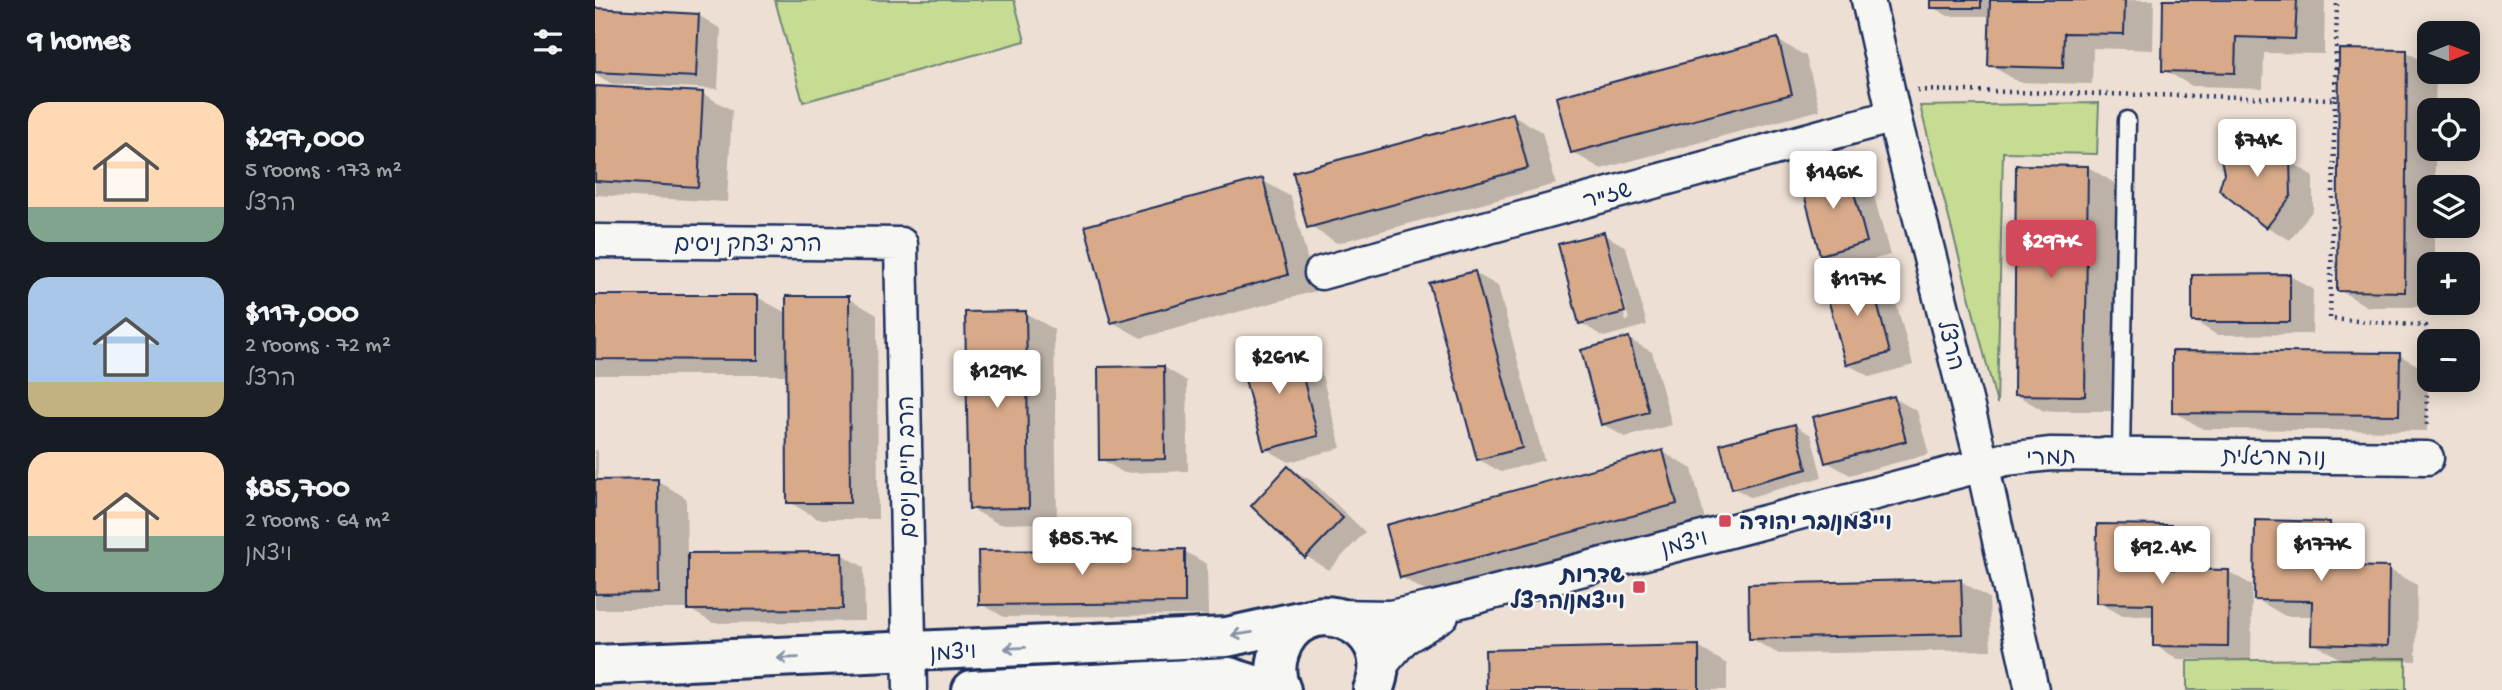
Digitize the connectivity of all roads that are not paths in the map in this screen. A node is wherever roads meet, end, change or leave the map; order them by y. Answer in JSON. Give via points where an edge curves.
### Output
{"nodes":[{"id":1,"x":1868,"y":0,"type":"edge"},
{"id":2,"x":1890,"y":102,"type":"junction"},
{"id":3,"x":2127,"y":120,"type":"dead end"},
{"id":4,"x":595,"y":242,"type":"edge"},
{"id":5,"x":901,"y":244,"type":"joint"},
{"id":6,"x":1321,"y":273,"type":"dead end"},
{"id":7,"x":2120,"y":454,"type":"junction"},
{"id":8,"x":2427,"y":458,"type":"road end"},
{"id":9,"x":1982,"y":463,"type":"junction"},
{"id":10,"x":1468,"y":600,"type":"junction"},
{"id":11,"x":1317,"y":617,"type":"junction"},
{"id":12,"x":595,"y":665,"type":"edge"},
{"id":13,"x":910,"y":671,"type":"edge"},
{"id":14,"x":1376,"y":679,"type":"edge"},
{"id":15,"x":1103,"y":687,"type":"edge"},
{"id":16,"x":972,"y":690,"type":"edge"},
{"id":17,"x":1270,"y":690,"type":"edge"},
{"id":18,"x":1281,"y":690,"type":"edge"},
{"id":19,"x":2032,"y":690,"type":"edge"}],
"edges":[{"from":1,"to":2,"type":"street","name":"הרצל"},
{"from":2,"to":6,"type":"street","name":"שז\"ר"},
{"from":2,"to":9,"type":"street","name":"הרצל"},
{"from":3,"to":7,"type":"lane"},
{"from":4,"to":5,"type":"street","name":"הרב יצחק ניסים"},
{"from":5,"to":13,"type":"street","name":"הרב חיים ניסים"},
{"from":7,"to":8,"type":"street","name":"נוה מרגלית"},
{"from":7,"to":9,"type":"street","name":"תמרי","via":[[2050,454]]},
{"from":9,"to":10,"type":"street","name":"ויצמן"},
{"from":9,"to":19,"type":"street","name":"הרצל"},
{"from":10,"to":11,"type":"street","name":"ויצמן","via":[[1390,617]]},
{"from":10,"to":14,"type":"street","name":"ויצמן","via":[[1403,639]]},
{"from":11,"to":13,"type":"street","name":"ויצמן","one_way":true,"via":[[1227,637]]},
{"from":11,"to":14,"type":"street","via":[[1352,622],[1367,634],[1375,649]]},
{"from":11,"to":18,"type":"street","via":[[1293,628],[1282,642],[1275,664]]},
{"from":13,"to":12,"type":"street","name":"ויצמן","one_way":true},
{"from":15,"to":16,"type":"street","name":"ויצמן"},
{"from":15,"to":17,"type":"street","name":"ויצמן","via":[[1229,677]]}]}
